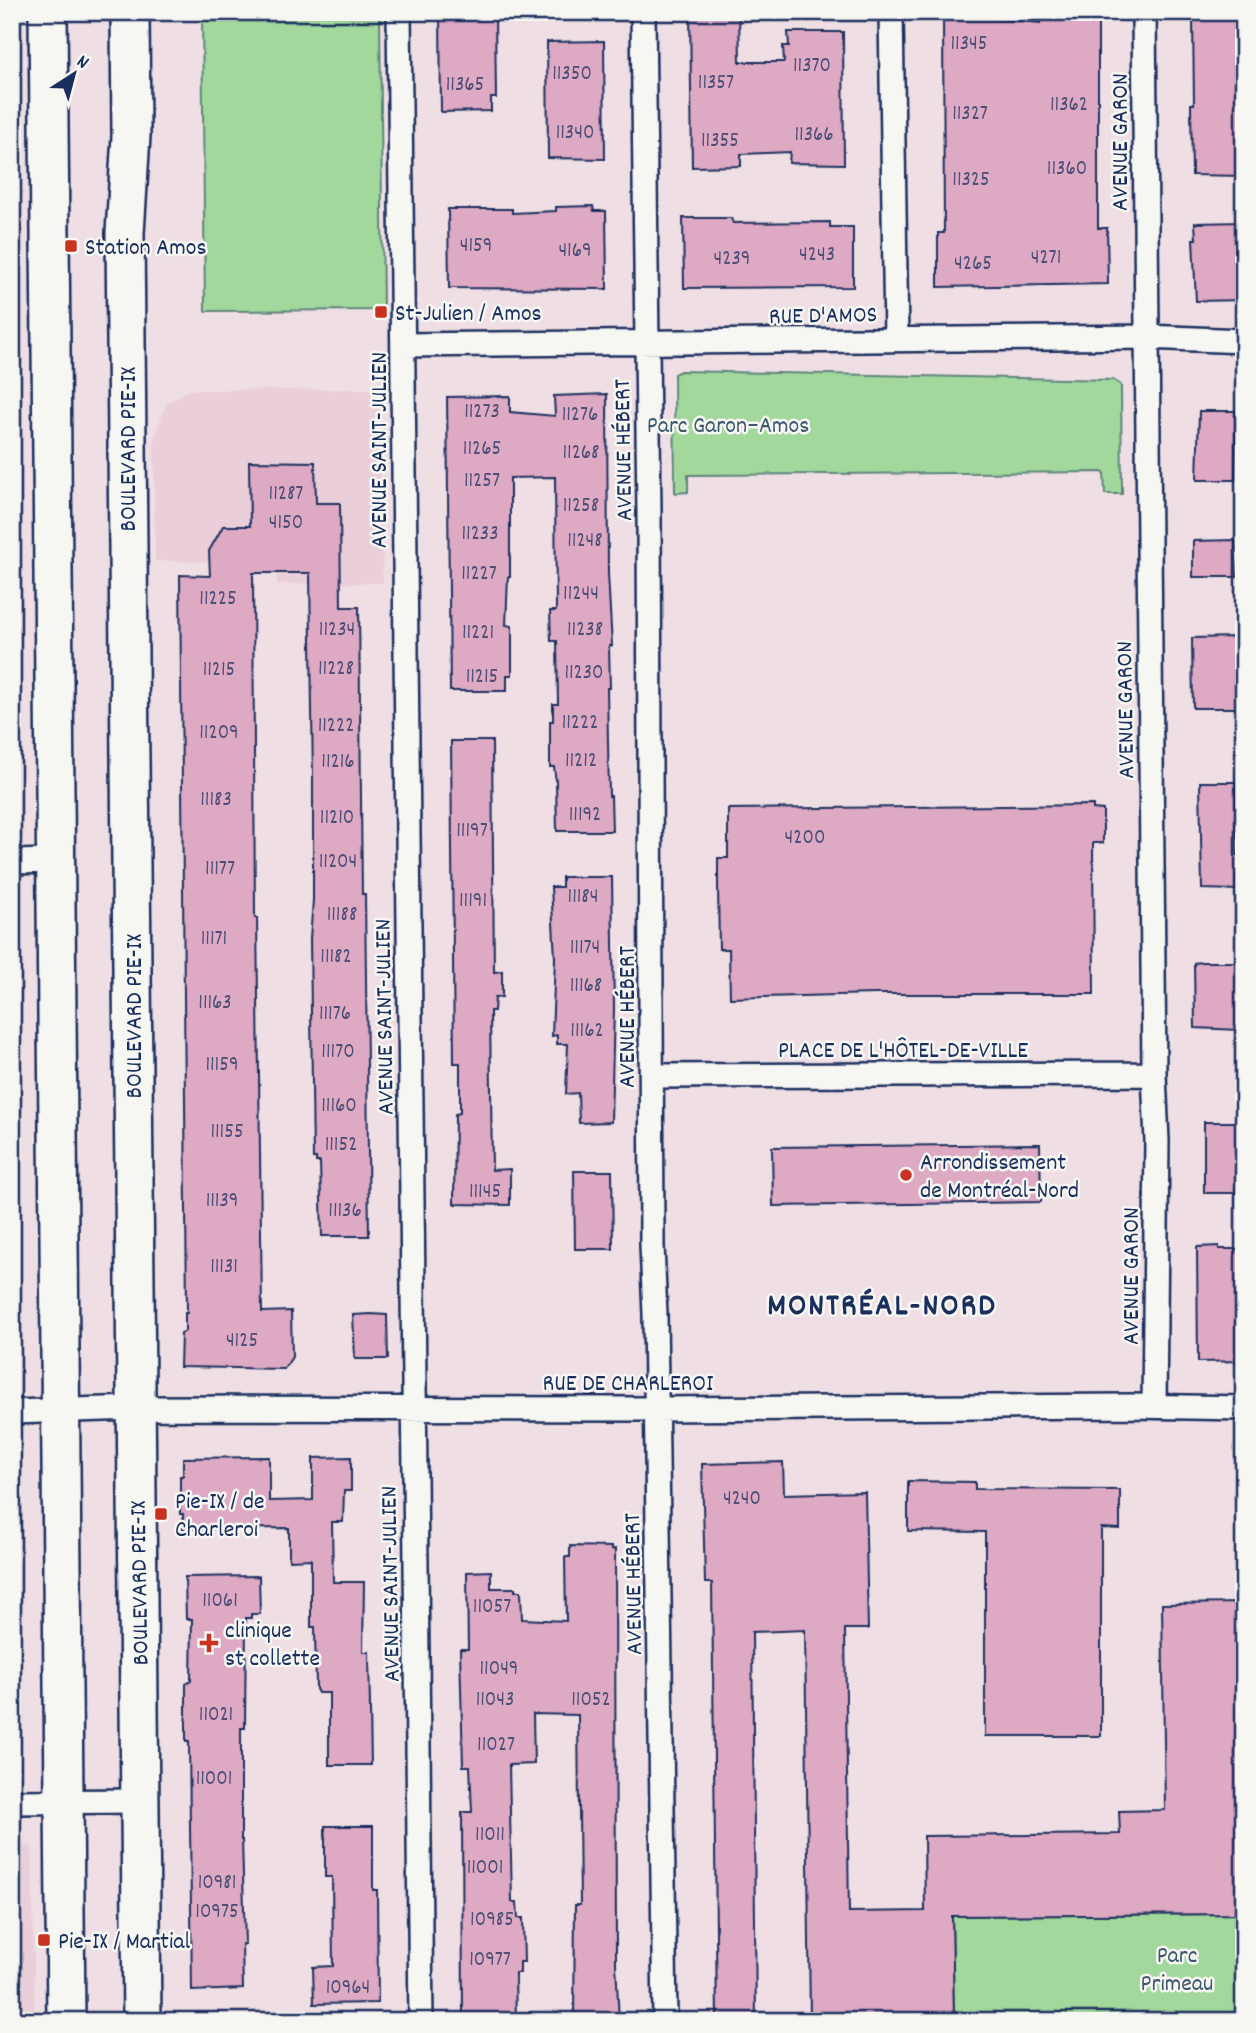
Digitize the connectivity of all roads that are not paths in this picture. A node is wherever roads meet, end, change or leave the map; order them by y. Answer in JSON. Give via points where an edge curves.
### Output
{"nodes":[{"id":1,"x":48,"y":12,"type":"edge"},
{"id":2,"x":130,"y":12,"type":"edge"},
{"id":3,"x":399,"y":12,"type":"edge"},
{"id":4,"x":643,"y":12,"type":"edge"},
{"id":5,"x":891,"y":12,"type":"edge"},
{"id":6,"x":1144,"y":12,"type":"edge"},
{"id":7,"x":1146,"y":337,"type":"junction"},
{"id":8,"x":896,"y":339,"type":"junction"},
{"id":9,"x":1244,"y":341,"type":"edge"},
{"id":10,"x":647,"y":342,"type":"junction"},
{"id":11,"x":404,"y":345,"type":"junction"},
{"id":12,"x":55,"y":861,"type":"junction"},
{"id":13,"x":12,"y":862,"type":"edge"},
{"id":14,"x":1154,"y":1074,"type":"junction"},
{"id":15,"x":653,"y":1076,"type":"junction"},
{"id":16,"x":1154,"y":1406,"type":"junction"},
{"id":17,"x":136,"y":1408,"type":"junction"},
{"id":18,"x":413,"y":1408,"type":"junction"},
{"id":19,"x":1244,"y":1408,"type":"edge"},
{"id":20,"x":656,"y":1409,"type":"junction"},
{"id":21,"x":12,"y":1412,"type":"edge"},
{"id":22,"x":60,"y":1412,"type":"junction"},
{"id":23,"x":141,"y":1801,"type":"junction"},
{"id":24,"x":12,"y":1802,"type":"edge"},
{"id":25,"x":64,"y":1802,"type":"junction"},
{"id":26,"x":66,"y":2021,"type":"edge"},
{"id":27,"x":142,"y":2021,"type":"edge"},
{"id":28,"x":421,"y":2021,"type":"edge"},
{"id":29,"x":665,"y":2021,"type":"edge"}],
"edges":[{"from":1,"to":12,"type":"main road"},
{"from":2,"to":17,"type":"main road","name":"BOULEVARD PIE-IX","via":[[131,136],[125,233]]},
{"from":3,"to":11,"type":"street","name":"AVENUE SAINT-JULIEN"},
{"from":4,"to":10,"type":"street","name":"AVENUE HÉBERT"},
{"from":5,"to":8,"type":"street"},
{"from":6,"to":7,"type":"street","name":"AVENUE GARON"},
{"from":7,"to":8,"type":"street","name":"RUE D'AMOS"},
{"from":7,"to":9,"type":"street","name":"RUE D'AMOS"},
{"from":7,"to":14,"type":"street","name":"AVENUE GARON"},
{"from":8,"to":10,"type":"street","name":"RUE D'AMOS"},
{"from":10,"to":11,"type":"street","name":"RUE D'AMOS"},
{"from":10,"to":15,"type":"street","name":"AVENUE HÉBERT"},
{"from":11,"to":18,"type":"street","name":"AVENUE SAINT-JULIEN"},
{"from":12,"to":13,"type":"street"},
{"from":12,"to":22,"type":"main road"},
{"from":14,"to":15,"type":"street","name":"PLACE DE L'HÔTEL-DE-VILLE"},
{"from":14,"to":16,"type":"street","name":"AVENUE GARON"},
{"from":15,"to":20,"type":"street","name":"AVENUE HÉBERT"},
{"from":16,"to":19,"type":"street","name":"RUE DE CHARLEROI"},
{"from":16,"to":20,"type":"street","name":"RUE DE CHARLEROI"},
{"from":17,"to":18,"type":"street","name":"RUE DE CHARLEROI"},
{"from":17,"to":22,"type":"street","name":"RUE DE CHARLEROI"},
{"from":17,"to":23,"type":"main road","name":"BOULEVARD PIE-IX"},
{"from":18,"to":20,"type":"street","name":"RUE DE CHARLEROI"},
{"from":18,"to":28,"type":"street","name":"AVENUE SAINT-JULIEN"},
{"from":20,"to":29,"type":"street","name":"AVENUE HÉBERT"},
{"from":21,"to":22,"type":"street","name":"RUE DE CHARLEROI"},
{"from":22,"to":25,"type":"main road"},
{"from":23,"to":25,"type":"street"},
{"from":23,"to":27,"type":"main road","name":"BOULEVARD PIE-IX"},
{"from":24,"to":25,"type":"street"},
{"from":25,"to":26,"type":"main road"}]}
